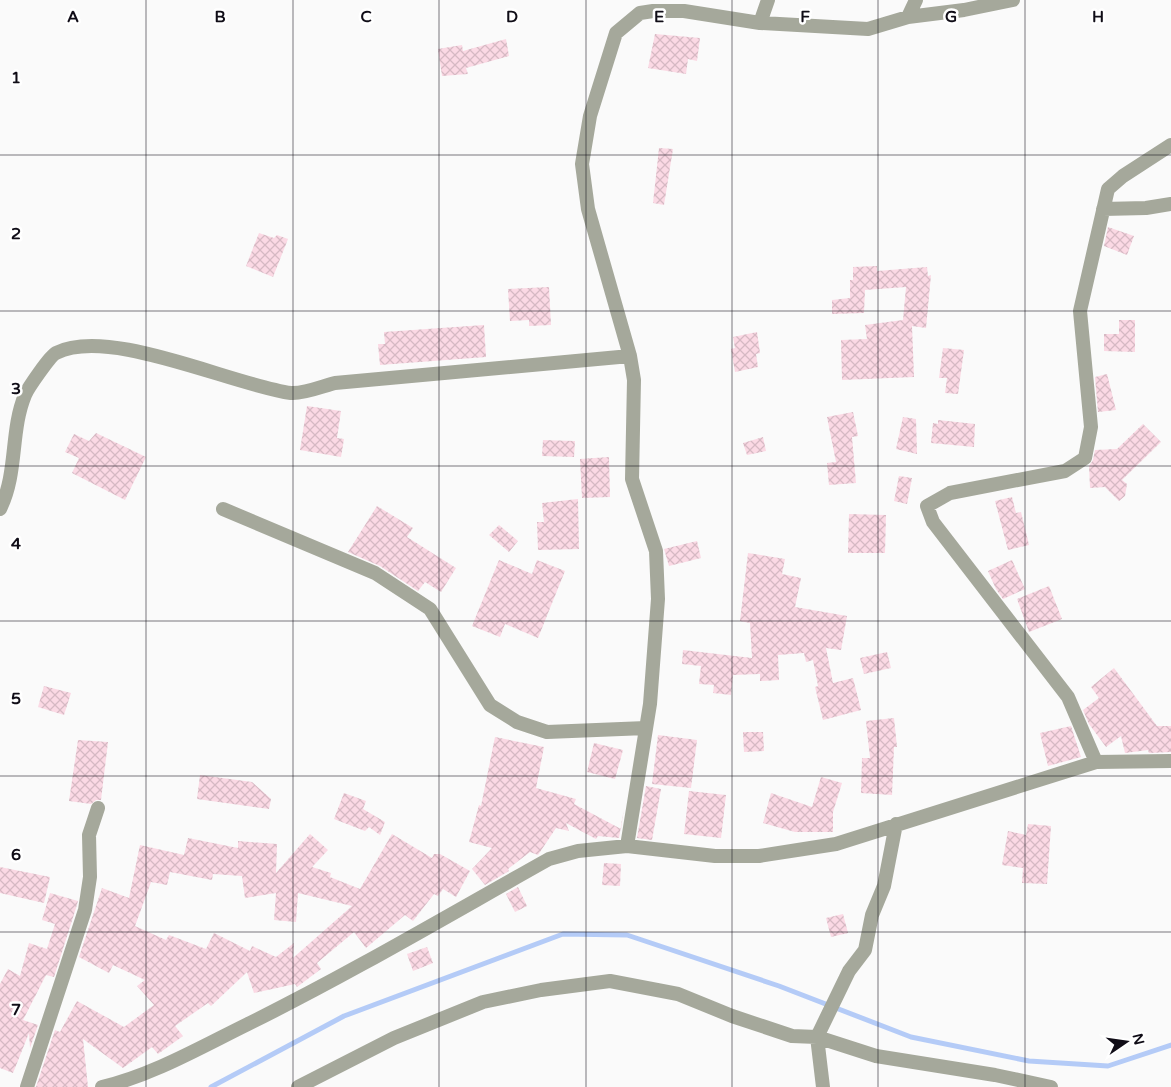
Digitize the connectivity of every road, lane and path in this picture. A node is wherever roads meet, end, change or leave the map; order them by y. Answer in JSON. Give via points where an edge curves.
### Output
{"nodes":[{"id":1,"x":768,"y":0,"type":"edge"},
{"id":2,"x":916,"y":0,"type":"edge"},
{"id":3,"x":1013,"y":0,"type":"edge"},
{"id":4,"x":908,"y":17,"type":"junction"},
{"id":5,"x":760,"y":23,"type":"junction"},
{"id":6,"x":1171,"y":145,"type":"edge"},
{"id":7,"x":1171,"y":204,"type":"edge"},
{"id":8,"x":1103,"y":209,"type":"junction"},
{"id":9,"x":630,"y":356,"type":"junction"},
{"id":10,"x":0,"y":509,"type":"edge"},
{"id":11,"x":223,"y":509,"type":"dead end"},
{"id":12,"x":646,"y":728,"type":"junction"},
{"id":13,"x":1171,"y":761,"type":"edge"},
{"id":14,"x":1096,"y":762,"type":"junction"},
{"id":15,"x":98,"y":808,"type":"dead end"},
{"id":16,"x":896,"y":824,"type":"junction"},
{"id":17,"x":627,"y":846,"type":"junction"},
{"id":18,"x":817,"y":1038,"type":"junction"},
{"id":19,"x":27,"y":1087,"type":"edge"},
{"id":20,"x":102,"y":1087,"type":"edge"},
{"id":21,"x":298,"y":1087,"type":"edge"},
{"id":22,"x":823,"y":1087,"type":"edge"},
{"id":23,"x":1051,"y":1087,"type":"edge"}],
"edges":[{"from":1,"to":5,"type":"street"},
{"from":2,"to":4,"type":"street"},
{"from":3,"to":4,"type":"street"},
{"from":4,"to":5,"type":"street","via":[[868,29]]},
{"from":5,"to":9,"type":"street","via":[[684,11],[653,10],[640,13],[616,33],[590,116],[582,164],[588,209]]},
{"from":6,"to":8,"type":"street","via":[[1108,189]]},
{"from":7,"to":8,"type":"street"},
{"from":8,"to":14,"type":"street","via":[[1080,311],[1091,427],[1084,458],[1065,470],[950,493],[927,506],[933,522],[1068,697]]},
{"from":9,"to":10,"type":"street","via":[[335,382],[293,393],[144,354],[82,345],[54,354],[25,395],[9,492]]},
{"from":9,"to":12,"type":"street","via":[[634,380],[632,479],[656,551],[658,599]]},
{"from":11,"to":12,"type":"street","via":[[374,573],[430,609],[490,705],[517,722],[547,732]]},
{"from":12,"to":17,"type":"street"},
{"from":13,"to":14,"type":"street"},
{"from":14,"to":16,"type":"street"},
{"from":15,"to":19,"type":"street","via":[[89,835],[90,877],[85,910]]},
{"from":16,"to":17,"type":"street","via":[[836,844],[759,856],[715,856]]},
{"from":16,"to":18,"type":"street","via":[[884,886],[872,915],[865,950],[849,971]]},
{"from":17,"to":20,"type":"street","via":[[578,851],[548,859],[368,962],[261,1018],[182,1057],[120,1083]]},
{"from":18,"to":21,"type":"street","via":[[792,1036],[678,994],[610,981],[483,1002],[394,1038]]},
{"from":18,"to":22,"type":"street"},
{"from":18,"to":23,"type":"street","via":[[876,1056]]}]}
